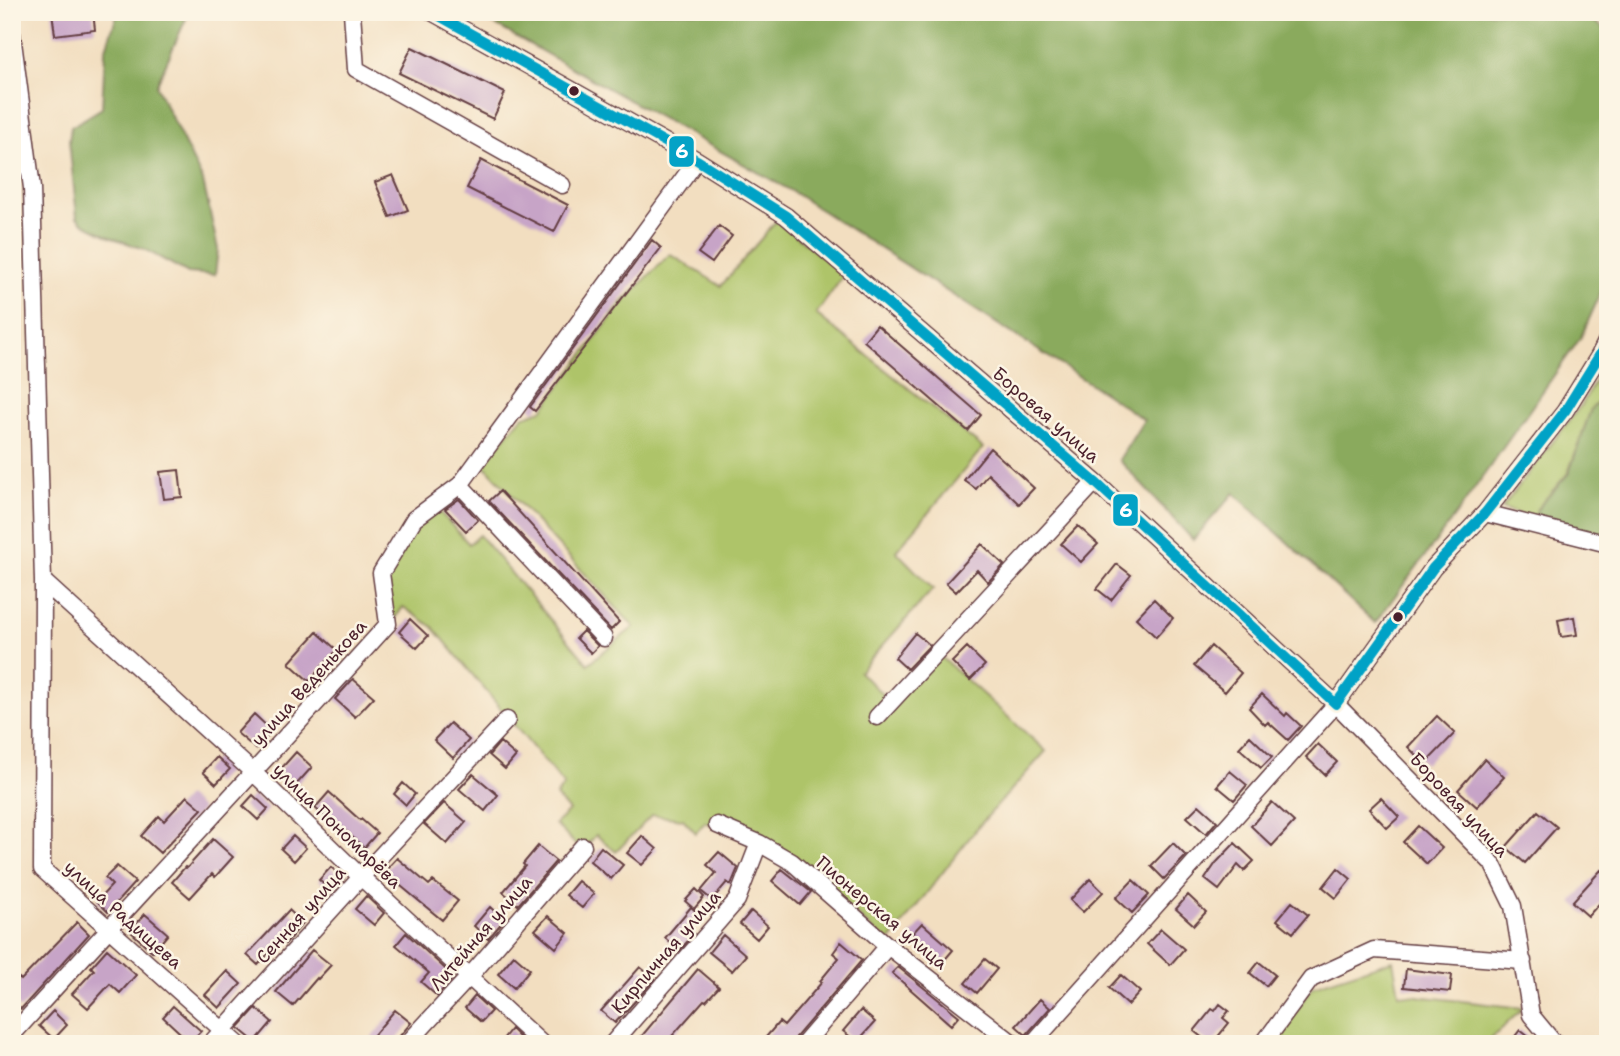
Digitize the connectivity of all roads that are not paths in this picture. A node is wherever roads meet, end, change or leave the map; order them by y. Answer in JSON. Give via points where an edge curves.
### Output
{"nodes":[{"id":1,"x":352,"y":12,"type":"edge"},
{"id":2,"x":432,"y":12,"type":"edge"},
{"id":3,"x":12,"y":34,"type":"edge"},
{"id":4,"x":697,"y":160,"type":"junction"},
{"id":5,"x":562,"y":185,"type":"dead end"},
{"id":6,"x":1608,"y":338,"type":"edge"},
{"id":7,"x":1095,"y":482,"type":"junction"},
{"id":8,"x":460,"y":485,"type":"junction"},
{"id":9,"x":1485,"y":513,"type":"junction"},
{"id":10,"x":1608,"y":544,"type":"edge"},
{"id":11,"x":43,"y":581,"type":"junction"},
{"id":12,"x":604,"y":638,"type":"dead end"},
{"id":13,"x":1336,"y":704,"type":"junction"},
{"id":14,"x":877,"y":717,"type":"dead end"},
{"id":15,"x":507,"y":720,"type":"dead end"},
{"id":16,"x":254,"y":773,"type":"junction"},
{"id":17,"x":717,"y":825,"type":"dead end"},
{"id":18,"x":759,"y":843,"type":"junction"},
{"id":19,"x":583,"y":846,"type":"dead end"},
{"id":20,"x":361,"y":877,"type":"junction"},
{"id":21,"x":108,"y":929,"type":"junction"},
{"id":22,"x":888,"y":946,"type":"junction"},
{"id":23,"x":1523,"y":961,"type":"junction"},
{"id":24,"x":469,"y":977,"type":"junction"},
{"id":25,"x":223,"y":1029,"type":"junction"},
{"id":26,"x":12,"y":1035,"type":"edge"},
{"id":27,"x":210,"y":1044,"type":"edge"},
{"id":28,"x":238,"y":1044,"type":"edge"},
{"id":29,"x":407,"y":1044,"type":"edge"},
{"id":30,"x":542,"y":1044,"type":"edge"},
{"id":31,"x":612,"y":1044,"type":"edge"},
{"id":32,"x":804,"y":1044,"type":"edge"},
{"id":33,"x":1014,"y":1044,"type":"edge"},
{"id":34,"x":1032,"y":1044,"type":"edge"},
{"id":35,"x":1263,"y":1044,"type":"edge"},
{"id":36,"x":1555,"y":1044,"type":"edge"}],
"edges":[{"from":1,"to":5,"type":"street","via":[[356,69]]},
{"from":2,"to":4,"type":"street","name":"Боровая улица"},
{"from":3,"to":11,"type":"street","name":"улица Радищева","via":[[32,188]]},
{"from":4,"to":7,"type":"street","name":"Боровая улица","via":[[786,216]]},
{"from":4,"to":8,"type":"street","name":"улица Веденькова"},
{"from":6,"to":9,"type":"street","via":[[1565,411]]},
{"from":7,"to":13,"type":"street","name":"Боровая улица"},
{"from":7,"to":14,"type":"street"},
{"from":8,"to":12,"type":"street"},
{"from":8,"to":16,"type":"street","name":"улица Веденькова","via":[[414,519],[382,573],[388,624]]},
{"from":9,"to":10,"type":"street"},
{"from":9,"to":13,"type":"street","via":[[1433,568]]},
{"from":11,"to":16,"type":"street","name":"улица Пономарёва"},
{"from":11,"to":21,"type":"street","name":"улица Радищева","via":[[42,869]]},
{"from":13,"to":23,"type":"street","name":"Боровая улица","via":[[1492,863],[1513,906]]},
{"from":13,"to":34,"type":"street"},
{"from":15,"to":20,"type":"street","name":"Сенная улица"},
{"from":16,"to":20,"type":"street","name":"улица Пономарёва"},
{"from":16,"to":21,"type":"street","name":"улица Веденькова"},
{"from":17,"to":18,"type":"street","name":"Пионерская улица"},
{"from":18,"to":22,"type":"street","name":"Пионерская улица","via":[[792,862]]},
{"from":18,"to":31,"type":"street","name":"Кирпичная улица","via":[[737,900]]},
{"from":19,"to":24,"type":"street","name":"Литейная улица"},
{"from":20,"to":24,"type":"street","name":"улица Пономарёва"},
{"from":20,"to":25,"type":"street","name":"Сенная улица"},
{"from":21,"to":25,"type":"street","name":"улица Радищева"},
{"from":21,"to":26,"type":"street","name":"улица Веденькова"},
{"from":22,"to":32,"type":"street"},
{"from":22,"to":33,"type":"street","name":"Пионерская улица"},
{"from":23,"to":35,"type":"street","via":[[1374,950],[1311,979]]},
{"from":23,"to":36,"type":"street","name":"Боровая улица","via":[[1531,1014]]},
{"from":24,"to":29,"type":"street","name":"Литейная улица"},
{"from":24,"to":30,"type":"street","name":"улица Пономарёва"},
{"from":25,"to":27,"type":"street","name":"Сенная улица"},
{"from":25,"to":28,"type":"street","name":"улица Радищева"}]}
